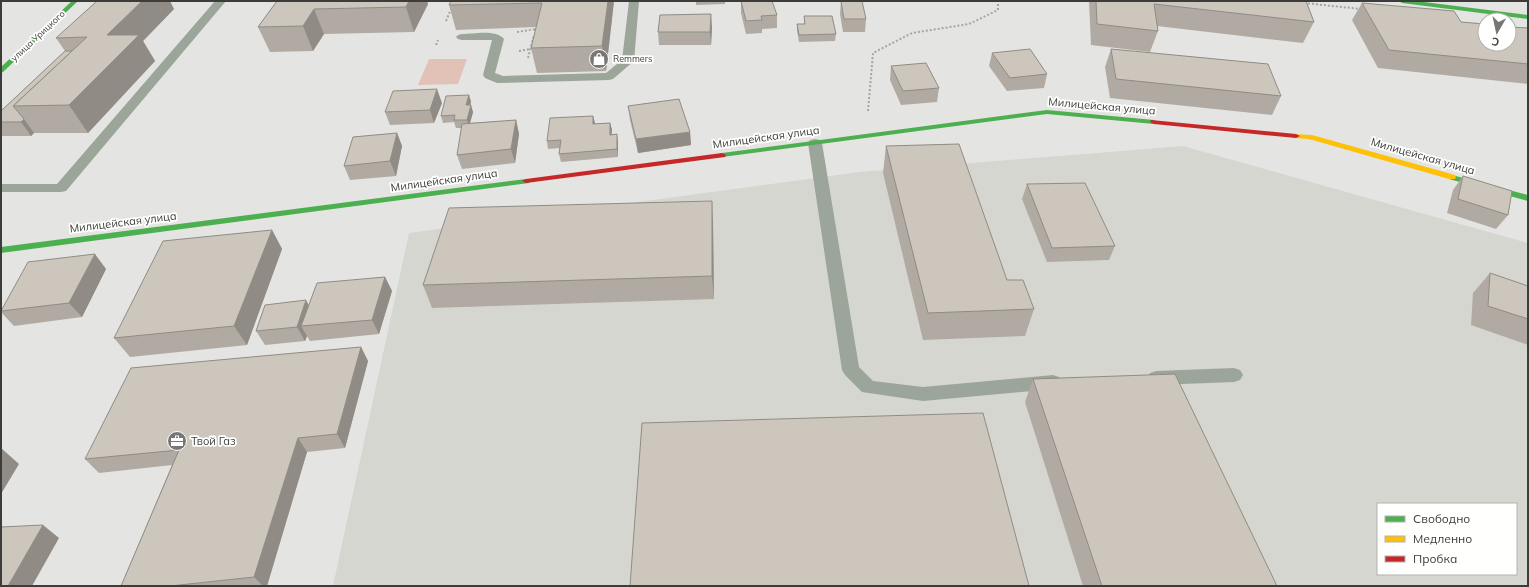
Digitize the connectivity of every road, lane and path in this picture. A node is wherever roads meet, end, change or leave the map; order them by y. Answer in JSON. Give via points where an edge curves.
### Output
{"nodes":[{"id":1,"x":75,"y":1,"type":"edge"},
{"id":2,"x":221,"y":1,"type":"edge"},
{"id":3,"x":634,"y":1,"type":"edge"},
{"id":4,"x":998,"y":1,"type":"edge"},
{"id":5,"x":1402,"y":1,"type":"edge"},
{"id":6,"x":1413,"y":2,"type":"edge"},
{"id":7,"x":1528,"y":17,"type":"edge"},
{"id":8,"x":516,"y":32,"type":"edge"},
{"id":9,"x":462,"y":37,"type":"dead end"},
{"id":10,"x":531,"y":48,"type":"edge"},
{"id":11,"x":1,"y":71,"type":"edge"},
{"id":12,"x":871,"y":136,"type":"junction"},
{"id":13,"x":815,"y":143,"type":"junction"},
{"id":14,"x":1,"y":188,"type":"edge"},
{"id":15,"x":1528,"y":198,"type":"edge"},
{"id":16,"x":1,"y":250,"type":"edge"},
{"id":17,"x":1234,"y":375,"type":"dead end"},
{"id":18,"x":1140,"y":378,"type":"edge"},
{"id":19,"x":1070,"y":381,"type":"edge"}],
"edges":[{"from":1,"to":11,"type":"street","name":"улица Урицкого"},
{"from":2,"to":14,"type":"lane","via":[[61,188]]},
{"from":3,"to":9,"type":"lane","via":[[628,60],[609,76],[500,80],[489,75],[498,39],[495,36]]},
{"from":4,"to":12,"type":"path","via":[[998,10],[969,24],[912,33],[874,53],[868,114]]},
{"from":5,"to":6,"type":"street"},
{"from":6,"to":7,"type":"street"},
{"from":8,"to":10,"type":"path","via":[[536,29]]},
{"from":12,"to":13,"type":"street","name":"Милицейская улица"},
{"from":12,"to":15,"type":"street","name":"Милицейская улица","via":[[1047,112],[1309,137]]},
{"from":13,"to":16,"type":"street","name":"Милицейская улица"},
{"from":13,"to":19,"type":"lane","via":[[851,370],[868,387],[923,394]]},
{"from":17,"to":18,"type":"lane"}]}
